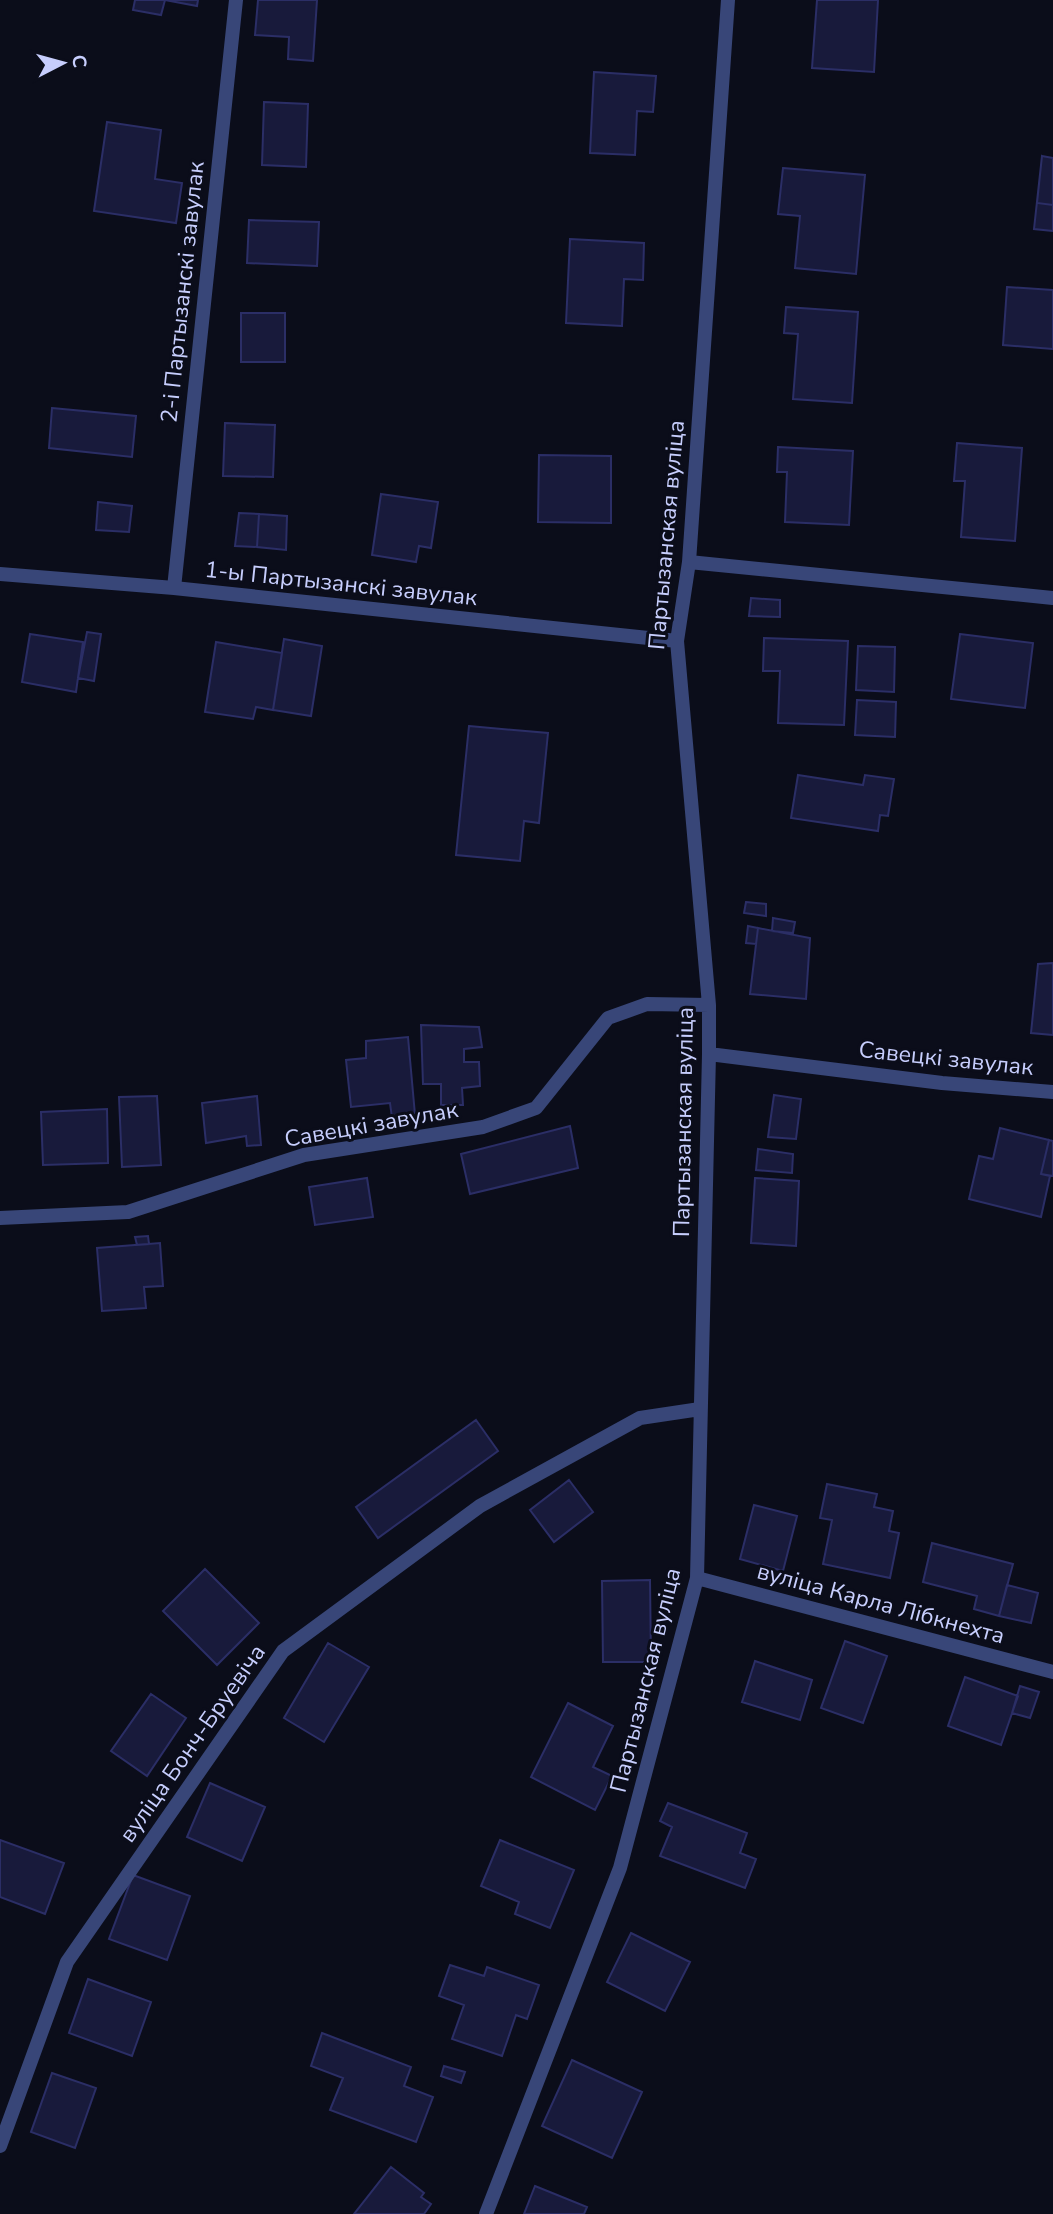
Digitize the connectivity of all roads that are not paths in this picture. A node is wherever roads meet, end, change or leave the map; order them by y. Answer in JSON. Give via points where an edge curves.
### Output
{"nodes":[{"id":1,"x":236,"y":0,"type":"edge"},
{"id":2,"x":728,"y":0,"type":"edge"},
{"id":3,"x":688,"y":562,"type":"junction"},
{"id":4,"x":0,"y":574,"type":"edge"},
{"id":5,"x":174,"y":588,"type":"junction"},
{"id":6,"x":1053,"y":598,"type":"edge"},
{"id":7,"x":677,"y":641,"type":"junction"},
{"id":8,"x":709,"y":1004,"type":"junction"},
{"id":9,"x":709,"y":1054,"type":"junction"},
{"id":10,"x":1053,"y":1092,"type":"edge"},
{"id":11,"x":0,"y":1218,"type":"edge"},
{"id":12,"x":700,"y":1409,"type":"junction"},
{"id":13,"x":697,"y":1578,"type":"junction"},
{"id":14,"x":1053,"y":1672,"type":"edge"},
{"id":15,"x":0,"y":2146,"type":"edge"},
{"id":16,"x":486,"y":2214,"type":"edge"}],
"edges":[{"from":1,"to":5,"type":"street","name":"2-і Партызанскі завулак"},
{"from":2,"to":3,"type":"street","name":"Партызанская вуліца"},
{"from":3,"to":6,"type":"street"},
{"from":3,"to":7,"type":"street","name":"Партызанская вуліца"},
{"from":4,"to":5,"type":"street","name":"1-ы Партызанскі завулак"},
{"from":5,"to":7,"type":"street","name":"1-ы Партызанскі завулак"},
{"from":7,"to":8,"type":"street","name":"Партызанская вуліца"},
{"from":8,"to":9,"type":"street","name":"Партызанская вуліца"},
{"from":8,"to":11,"type":"street","name":"Савецкі завулак","via":[[647,1004],[608,1018],[536,1108],[483,1127],[304,1155],[128,1212]]},
{"from":9,"to":10,"type":"street","name":"Савецкі завулак"},
{"from":9,"to":12,"type":"street","name":"Партызанская вуліца"},
{"from":12,"to":13,"type":"street","name":"Партызанская вуліца"},
{"from":12,"to":15,"type":"street","name":"вуліца Бонч-Бруевіча","via":[[640,1418],[480,1506],[283,1651],[67,1962]]},
{"from":13,"to":14,"type":"street","name":"вуліца Карла Лібкнехта"},
{"from":13,"to":16,"type":"street","name":"Партызанская вуліца","via":[[620,1868]]}]}
